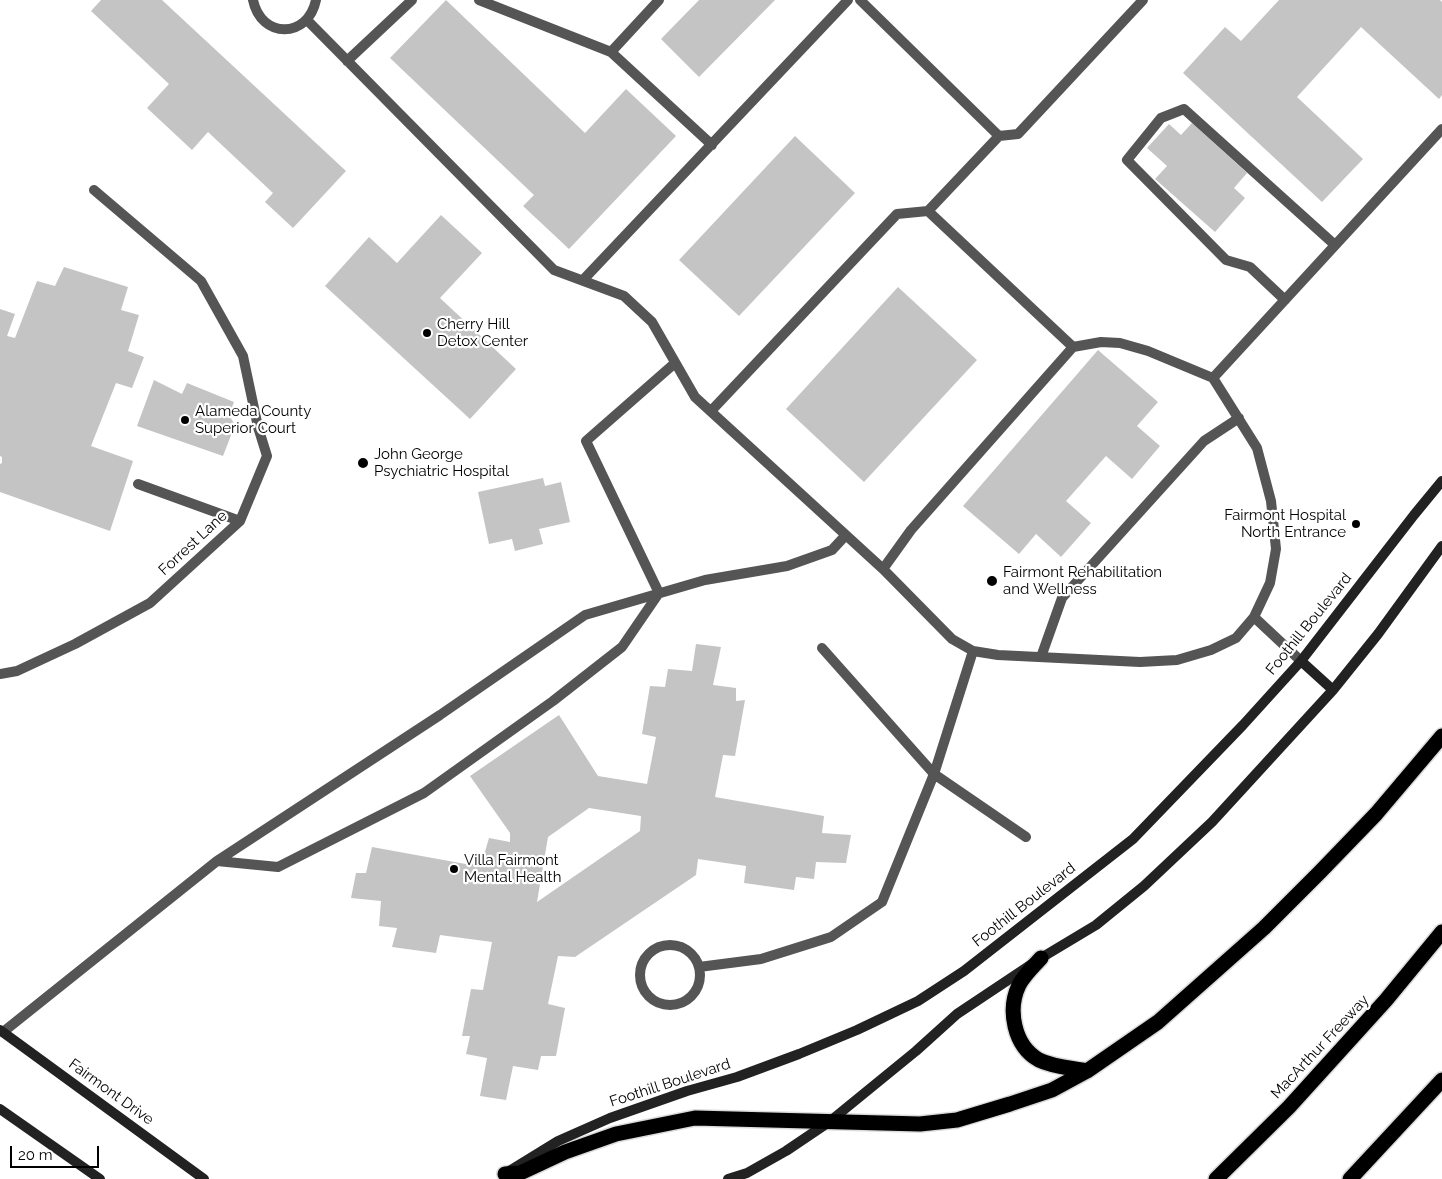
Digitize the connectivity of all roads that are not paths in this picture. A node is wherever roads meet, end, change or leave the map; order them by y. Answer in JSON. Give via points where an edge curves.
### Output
{"nodes":[{"id":1,"x":253,"y":0,"type":"edge"},
{"id":2,"x":316,"y":0,"type":"edge"},
{"id":3,"x":412,"y":0,"type":"edge"},
{"id":4,"x":479,"y":0,"type":"edge"},
{"id":5,"x":659,"y":0,"type":"edge"},
{"id":6,"x":848,"y":0,"type":"edge"},
{"id":7,"x":860,"y":0,"type":"edge"},
{"id":8,"x":1143,"y":0,"type":"edge"},
{"id":9,"x":307,"y":20,"type":"junction"},
{"id":10,"x":612,"y":52,"type":"junction"},
{"id":11,"x":347,"y":61,"type":"junction"},
{"id":12,"x":1442,"y":129,"type":"edge"},
{"id":13,"x":999,"y":136,"type":"junction"},
{"id":14,"x":712,"y":145,"type":"junction"},
{"id":15,"x":94,"y":190,"type":"dead end"},
{"id":16,"x":928,"y":211,"type":"junction"},
{"id":17,"x":1335,"y":244,"type":"junction"},
{"id":18,"x":583,"y":280,"type":"junction"},
{"id":19,"x":1285,"y":300,"type":"junction"},
{"id":20,"x":1073,"y":346,"type":"junction"},
{"id":21,"x":676,"y":363,"type":"junction"},
{"id":22,"x":1213,"y":378,"type":"junction"},
{"id":23,"x":711,"y":411,"type":"junction"},
{"id":24,"x":1239,"y":418,"type":"junction"},
{"id":25,"x":1442,"y":481,"type":"edge"},
{"id":26,"x":138,"y":484,"type":"dead end"},
{"id":27,"x":240,"y":521,"type":"junction"},
{"id":28,"x":845,"y":536,"type":"junction"},
{"id":29,"x":1442,"y":546,"type":"edge"},
{"id":30,"x":883,"y":569,"type":"junction"},
{"id":31,"x":659,"y":593,"type":"junction"},
{"id":32,"x":1254,"y":617,"type":"junction"},
{"id":33,"x":822,"y":648,"type":"dead end"},
{"id":34,"x":973,"y":652,"type":"junction"},
{"id":35,"x":1041,"y":657,"type":"junction"},
{"id":36,"x":1301,"y":661,"type":"junction"},
{"id":37,"x":0,"y":674,"type":"edge"},
{"id":38,"x":1333,"y":690,"type":"junction"},
{"id":39,"x":1442,"y":736,"type":"edge"},
{"id":40,"x":934,"y":774,"type":"junction"},
{"id":41,"x":1026,"y":836,"type":"dead end"},
{"id":42,"x":217,"y":862,"type":"junction"},
{"id":43,"x":1442,"y":932,"type":"edge"},
{"id":44,"x":1041,"y":958,"type":"junction"},
{"id":45,"x":699,"y":967,"type":"junction"},
{"id":46,"x":1,"y":1031,"type":"edge"},
{"id":47,"x":1087,"y":1071,"type":"junction"},
{"id":48,"x":1442,"y":1080,"type":"edge"},
{"id":49,"x":0,"y":1108,"type":"edge"},
{"id":50,"x":829,"y":1122,"type":"junction"},
{"id":51,"x":503,"y":1177,"type":"edge"},
{"id":52,"x":100,"y":1179,"type":"edge"},
{"id":53,"x":204,"y":1179,"type":"edge"},
{"id":54,"x":728,"y":1179,"type":"edge"},
{"id":55,"x":1216,"y":1179,"type":"edge"},
{"id":56,"x":1350,"y":1179,"type":"edge"}],
"edges":[{"from":1,"to":9,"type":"lane","via":[[262,20],[273,27],[285,30]]},
{"from":2,"to":9,"type":"lane"},
{"from":3,"to":11,"type":"lane"},
{"from":4,"to":10,"type":"lane"},
{"from":5,"to":10,"type":"lane"},
{"from":6,"to":14,"type":"lane"},
{"from":7,"to":13,"type":"lane"},
{"from":8,"to":13,"type":"lane","via":[[1018,134]]},
{"from":9,"to":11,"type":"lane"},
{"from":10,"to":14,"type":"lane"},
{"from":11,"to":18,"type":"lane","via":[[554,270]]},
{"from":12,"to":17,"type":"lane"},
{"from":13,"to":16,"type":"lane"},
{"from":14,"to":18,"type":"lane"},
{"from":15,"to":27,"type":"lane","name":"Forrest Lane","via":[[201,281],[243,356],[267,456]]},
{"from":16,"to":20,"type":"lane"},
{"from":16,"to":23,"type":"lane","via":[[898,214]]},
{"from":17,"to":19,"type":"lane"},
{"from":17,"to":19,"type":"lane","via":[[1184,109],[1162,118],[1127,160],[1226,260],[1250,267]]},
{"from":18,"to":21,"type":"lane","via":[[624,296],[652,322]]},
{"from":19,"to":22,"type":"lane"},
{"from":20,"to":22,"type":"lane","via":[[1101,342],[1120,344],[1148,351]]},
{"from":20,"to":30,"type":"lane","via":[[911,530]]},
{"from":21,"to":23,"type":"lane","via":[[695,397]]},
{"from":21,"to":31,"type":"lane","via":[[586,441]]},
{"from":22,"to":24,"type":"lane"},
{"from":23,"to":28,"type":"lane"},
{"from":24,"to":32,"type":"lane","via":[[1257,448],[1271,501],[1276,548],[1270,583]]},
{"from":24,"to":35,"type":"lane","via":[[1204,441],[1062,598]]},
{"from":25,"to":36,"type":"main road","name":"Foothill Boulevard"},
{"from":26,"to":27,"type":"lane"},
{"from":27,"to":37,"type":"lane","name":"Forrest Lane","via":[[150,603],[76,644],[17,670]]},
{"from":28,"to":30,"type":"lane"},
{"from":28,"to":31,"type":"lane","via":[[832,550],[787,566],[705,580]]},
{"from":29,"to":38,"type":"main road"},
{"from":30,"to":34,"type":"lane","via":[[952,639]]},
{"from":31,"to":42,"type":"lane","via":[[585,615],[440,716]]},
{"from":31,"to":42,"type":"lane","via":[[622,647],[553,701],[424,793],[278,867]]},
{"from":32,"to":35,"type":"lane","via":[[1236,638],[1211,650],[1177,660],[1140,662]]},
{"from":32,"to":36,"type":"lane"},
{"from":33,"to":40,"type":"lane"},
{"from":34,"to":35,"type":"lane"},
{"from":34,"to":40,"type":"lane"},
{"from":36,"to":38,"type":"main road"},
{"from":36,"to":51,"type":"main road","name":"Foothill Boulevard","via":[[1133,839],[964,971],[926,996],[799,1054],[610,1118],[558,1141]]},
{"from":38,"to":44,"type":"main road","via":[[1212,822],[1144,886],[1096,925]]},
{"from":39,"to":47,"type":"highway","via":[[1376,814],[1264,928],[1158,1022]]},
{"from":40,"to":41,"type":"lane"},
{"from":40,"to":45,"type":"lane","via":[[882,902],[831,937],[761,959]]},
{"from":42,"to":46,"type":"lane"},
{"from":43,"to":55,"type":"highway","name":"MacArthur Freeway","via":[[1302,1093]]},
{"from":44,"to":47,"type":"highway","via":[[1019,985],[1013,1010],[1016,1031],[1024,1049],[1039,1060]]},
{"from":44,"to":50,"type":"main road","via":[[957,1014]]},
{"from":45,"to":45,"type":"lane","via":[[694,956],[685,949],[662,946],[644,961],[640,972],[642,984],[656,1001],[678,1004],[696,990],[700,979]]},
{"from":46,"to":53,"type":"main road","name":"Fairmont Drive"},
{"from":47,"to":50,"type":"highway","via":[[1052,1090],[957,1120],[920,1124]]},
{"from":48,"to":56,"type":"highway"},
{"from":49,"to":52,"type":"main road"},
{"from":50,"to":51,"type":"highway","via":[[696,1118],[616,1134]]},
{"from":50,"to":54,"type":"main road","via":[[786,1151],[747,1173]]}]}
